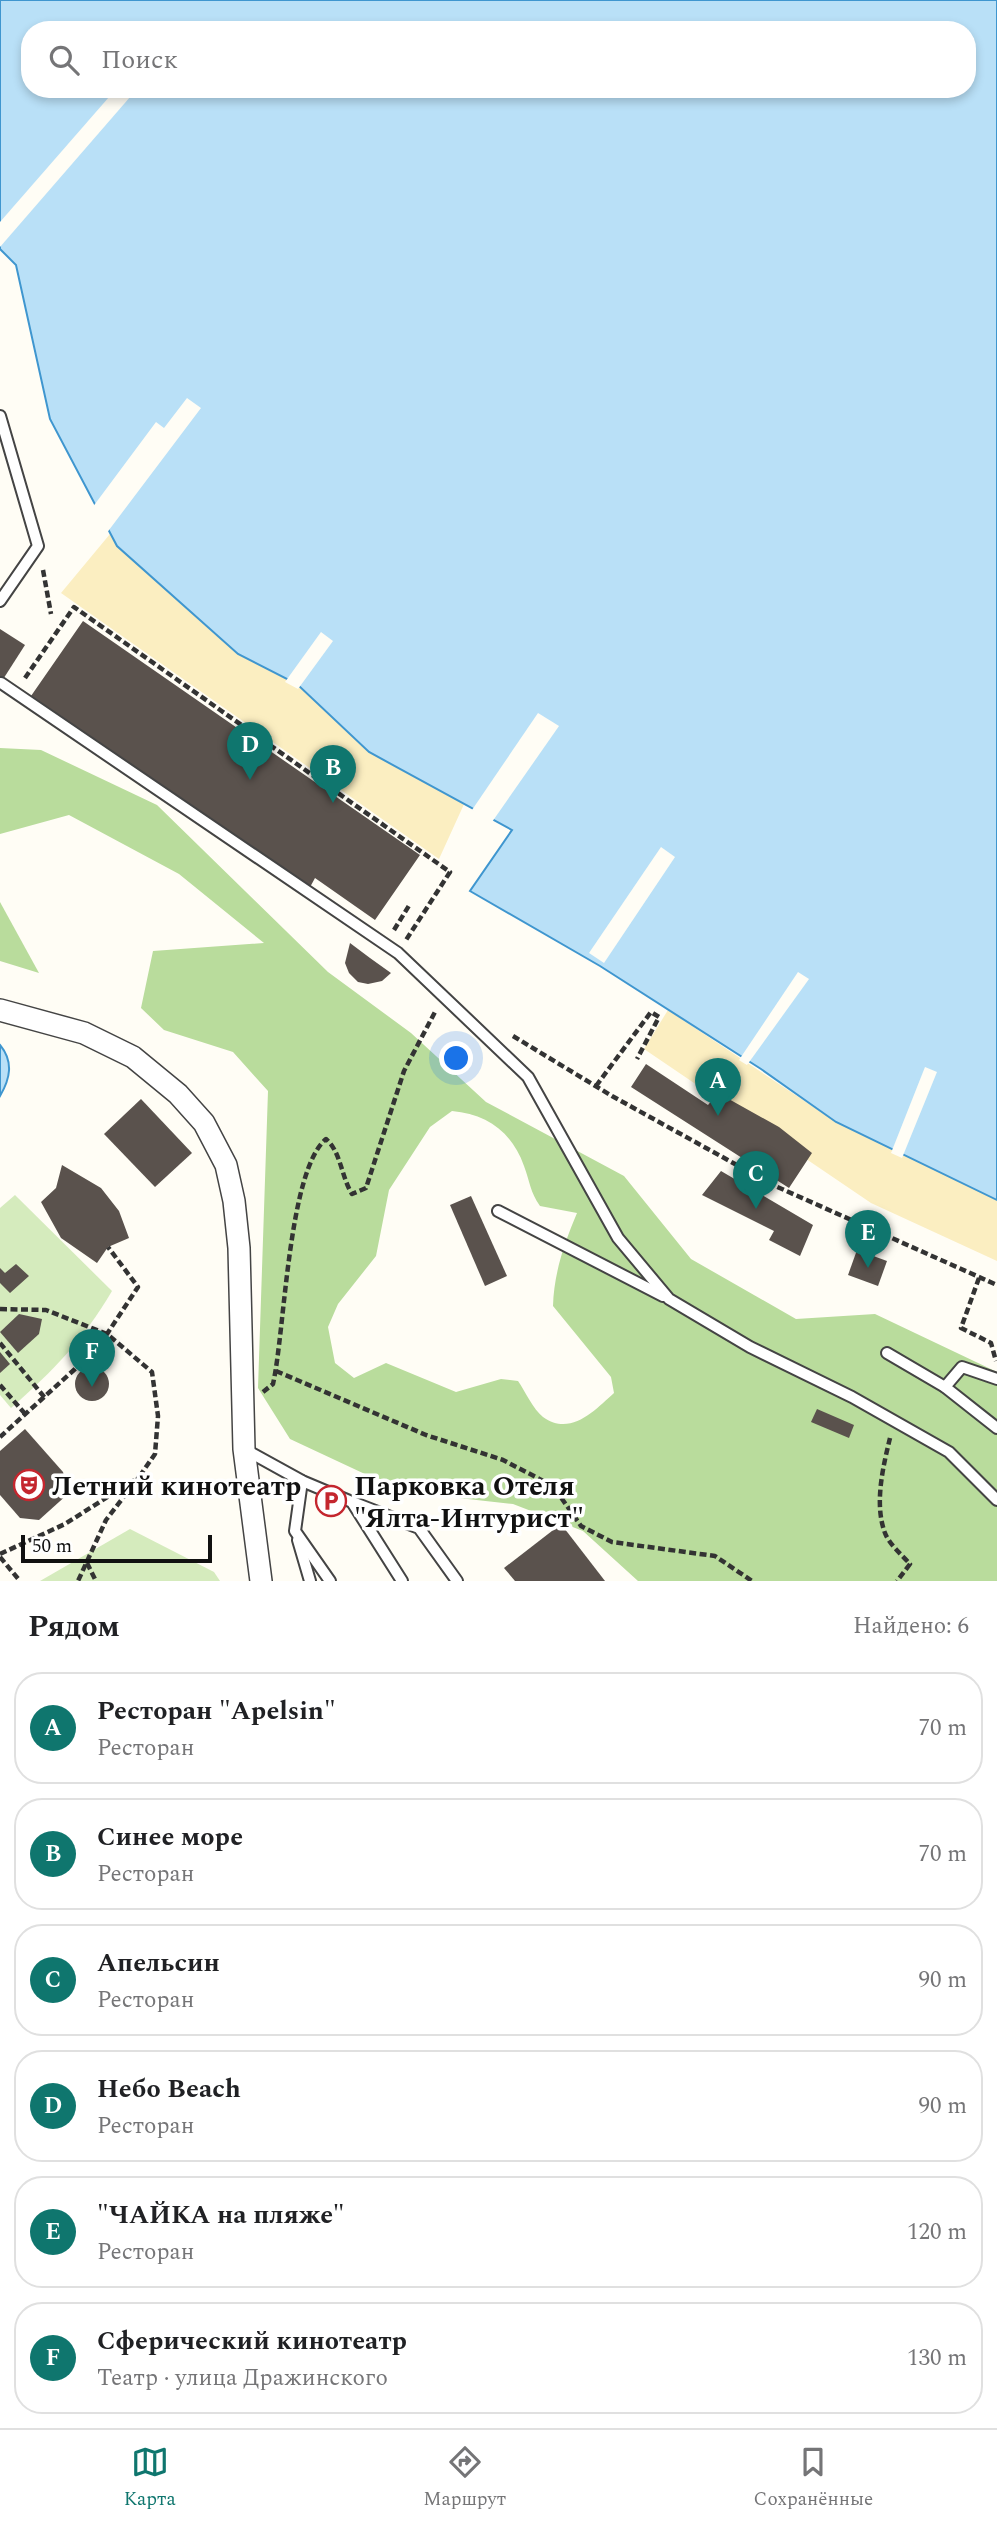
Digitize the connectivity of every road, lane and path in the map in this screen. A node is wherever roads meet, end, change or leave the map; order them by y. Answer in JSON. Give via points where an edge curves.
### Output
{"nodes":[{"id":1,"x":0,"y":416,"type":"edge"},
{"id":2,"x":38,"y":546,"type":"junction"},
{"id":3,"x":0,"y":601,"type":"edge"},
{"id":4,"x":51,"y":614,"type":"dead end"},
{"id":5,"x":1,"y":682,"type":"edge"},
{"id":6,"x":15,"y":692,"type":"junction"},
{"id":7,"x":410,"y":904,"type":"dead end"},
{"id":8,"x":384,"y":944,"type":"junction"},
{"id":9,"x":398,"y":953,"type":"junction"},
{"id":10,"x":0,"y":1010,"type":"edge"},
{"id":11,"x":433,"y":1015,"type":"dead end"},
{"id":12,"x":503,"y":1030,"type":"dead end"},
{"id":13,"x":637,"y":1059,"type":"dead end"},
{"id":14,"x":596,"y":1086,"type":"junction"},
{"id":15,"x":498,"y":1211,"type":"dead end"},
{"id":16,"x":108,"y":1247,"type":"dead end"},
{"id":17,"x":979,"y":1278,"type":"junction"},
{"id":18,"x":997,"y":1285,"type":"edge"},
{"id":19,"x":669,"y":1299,"type":"junction"},
{"id":20,"x":0,"y":1309,"type":"edge"},
{"id":21,"x":107,"y":1334,"type":"junction"},
{"id":22,"x":0,"y":1343,"type":"edge"},
{"id":23,"x":887,"y":1353,"type":"dead end"},
{"id":24,"x":997,"y":1365,"type":"edge"},
{"id":25,"x":997,"y":1379,"type":"edge"},
{"id":26,"x":0,"y":1385,"type":"edge"},
{"id":27,"x":944,"y":1387,"type":"junction"},
{"id":28,"x":45,"y":1398,"type":"junction"},
{"id":29,"x":26,"y":1415,"type":"junction"},
{"id":30,"x":894,"y":1420,"type":"junction"},
{"id":31,"x":997,"y":1428,"type":"edge"},
{"id":32,"x":0,"y":1437,"type":"edge"},
{"id":33,"x":244,"y":1449,"type":"junction"},
{"id":34,"x":139,"y":1477,"type":"junction"},
{"id":35,"x":302,"y":1480,"type":"junction"},
{"id":36,"x":997,"y":1500,"type":"edge"},
{"id":37,"x":352,"y":1502,"type":"junction"},
{"id":38,"x":295,"y":1531,"type":"junction"},
{"id":39,"x":0,"y":1556,"type":"edge"},
{"id":40,"x":87,"y":1562,"type":"junction"},
{"id":41,"x":258,"y":1577,"type":"edge"},
{"id":42,"x":20,"y":1581,"type":"edge"},
{"id":43,"x":78,"y":1581,"type":"edge"},
{"id":44,"x":96,"y":1581,"type":"edge"},
{"id":45,"x":310,"y":1581,"type":"edge"},
{"id":46,"x":330,"y":1581,"type":"edge"},
{"id":47,"x":402,"y":1581,"type":"edge"},
{"id":48,"x":457,"y":1581,"type":"edge"},
{"id":49,"x":752,"y":1581,"type":"edge"},
{"id":50,"x":897,"y":1581,"type":"edge"}],
"edges":[{"from":1,"to":2,"type":"lane"},
{"from":2,"to":3,"type":"lane"},
{"from":2,"to":4,"type":"path"},
{"from":5,"to":6,"type":"lane"},
{"from":6,"to":8,"type":"lane"},
{"from":6,"to":9,"type":"path","via":[[74,607],[450,872]]},
{"from":7,"to":8,"type":"path"},
{"from":8,"to":9,"type":"lane"},
{"from":9,"to":19,"type":"lane","via":[[528,1077],[618,1238]]},
{"from":10,"to":33,"type":"street","via":[[84,1033],[133,1057],[178,1094],[204,1124],[226,1165],[234,1201]]},
{"from":11,"to":49,"type":"path","via":[[404,1071],[366,1188],[352,1194],[341,1176],[335,1147],[326,1139],[306,1168],[276,1371],[426,1436],[503,1460],[553,1486],[581,1526],[612,1542],[715,1556]]},
{"from":12,"to":14,"type":"path"},
{"from":13,"to":14,"type":"path","via":[[659,1017],[651,1012]]},
{"from":14,"to":17,"type":"path","via":[[773,1185]]},
{"from":15,"to":19,"type":"lane"},
{"from":16,"to":21,"type":"path","via":[[138,1287]]},
{"from":17,"to":18,"type":"path"},
{"from":17,"to":24,"type":"path","via":[[961,1328],[991,1343]]},
{"from":19,"to":30,"type":"lane","via":[[750,1347]]},
{"from":20,"to":21,"type":"path","via":[[46,1310]]},
{"from":21,"to":28,"type":"path"},
{"from":21,"to":34,"type":"path","via":[[152,1372],[158,1416],[155,1454]]},
{"from":22,"to":28,"type":"path"},
{"from":23,"to":27,"type":"lane"},
{"from":25,"to":27,"type":"lane","via":[[962,1367]]},
{"from":26,"to":29,"type":"path"},
{"from":27,"to":31,"type":"lane"},
{"from":28,"to":29,"type":"path"},
{"from":29,"to":32,"type":"path"},
{"from":30,"to":36,"type":"lane","via":[[948,1452]]},
{"from":30,"to":50,"type":"path","via":[[882,1470],[882,1512],[885,1535],[910,1564]]},
{"from":33,"to":35,"type":"lane"},
{"from":33,"to":41,"type":"street"},
{"from":34,"to":39,"type":"path","via":[[65,1524]]},
{"from":34,"to":40,"type":"path","via":[[106,1520]]},
{"from":35,"to":37,"type":"lane"},
{"from":35,"to":38,"type":"lane"},
{"from":37,"to":47,"type":"lane"},
{"from":37,"to":48,"type":"lane","via":[[419,1528]]},
{"from":38,"to":45,"type":"lane"},
{"from":38,"to":46,"type":"lane"},
{"from":39,"to":42,"type":"path"},
{"from":40,"to":43,"type":"path"},
{"from":40,"to":44,"type":"path"}]}
